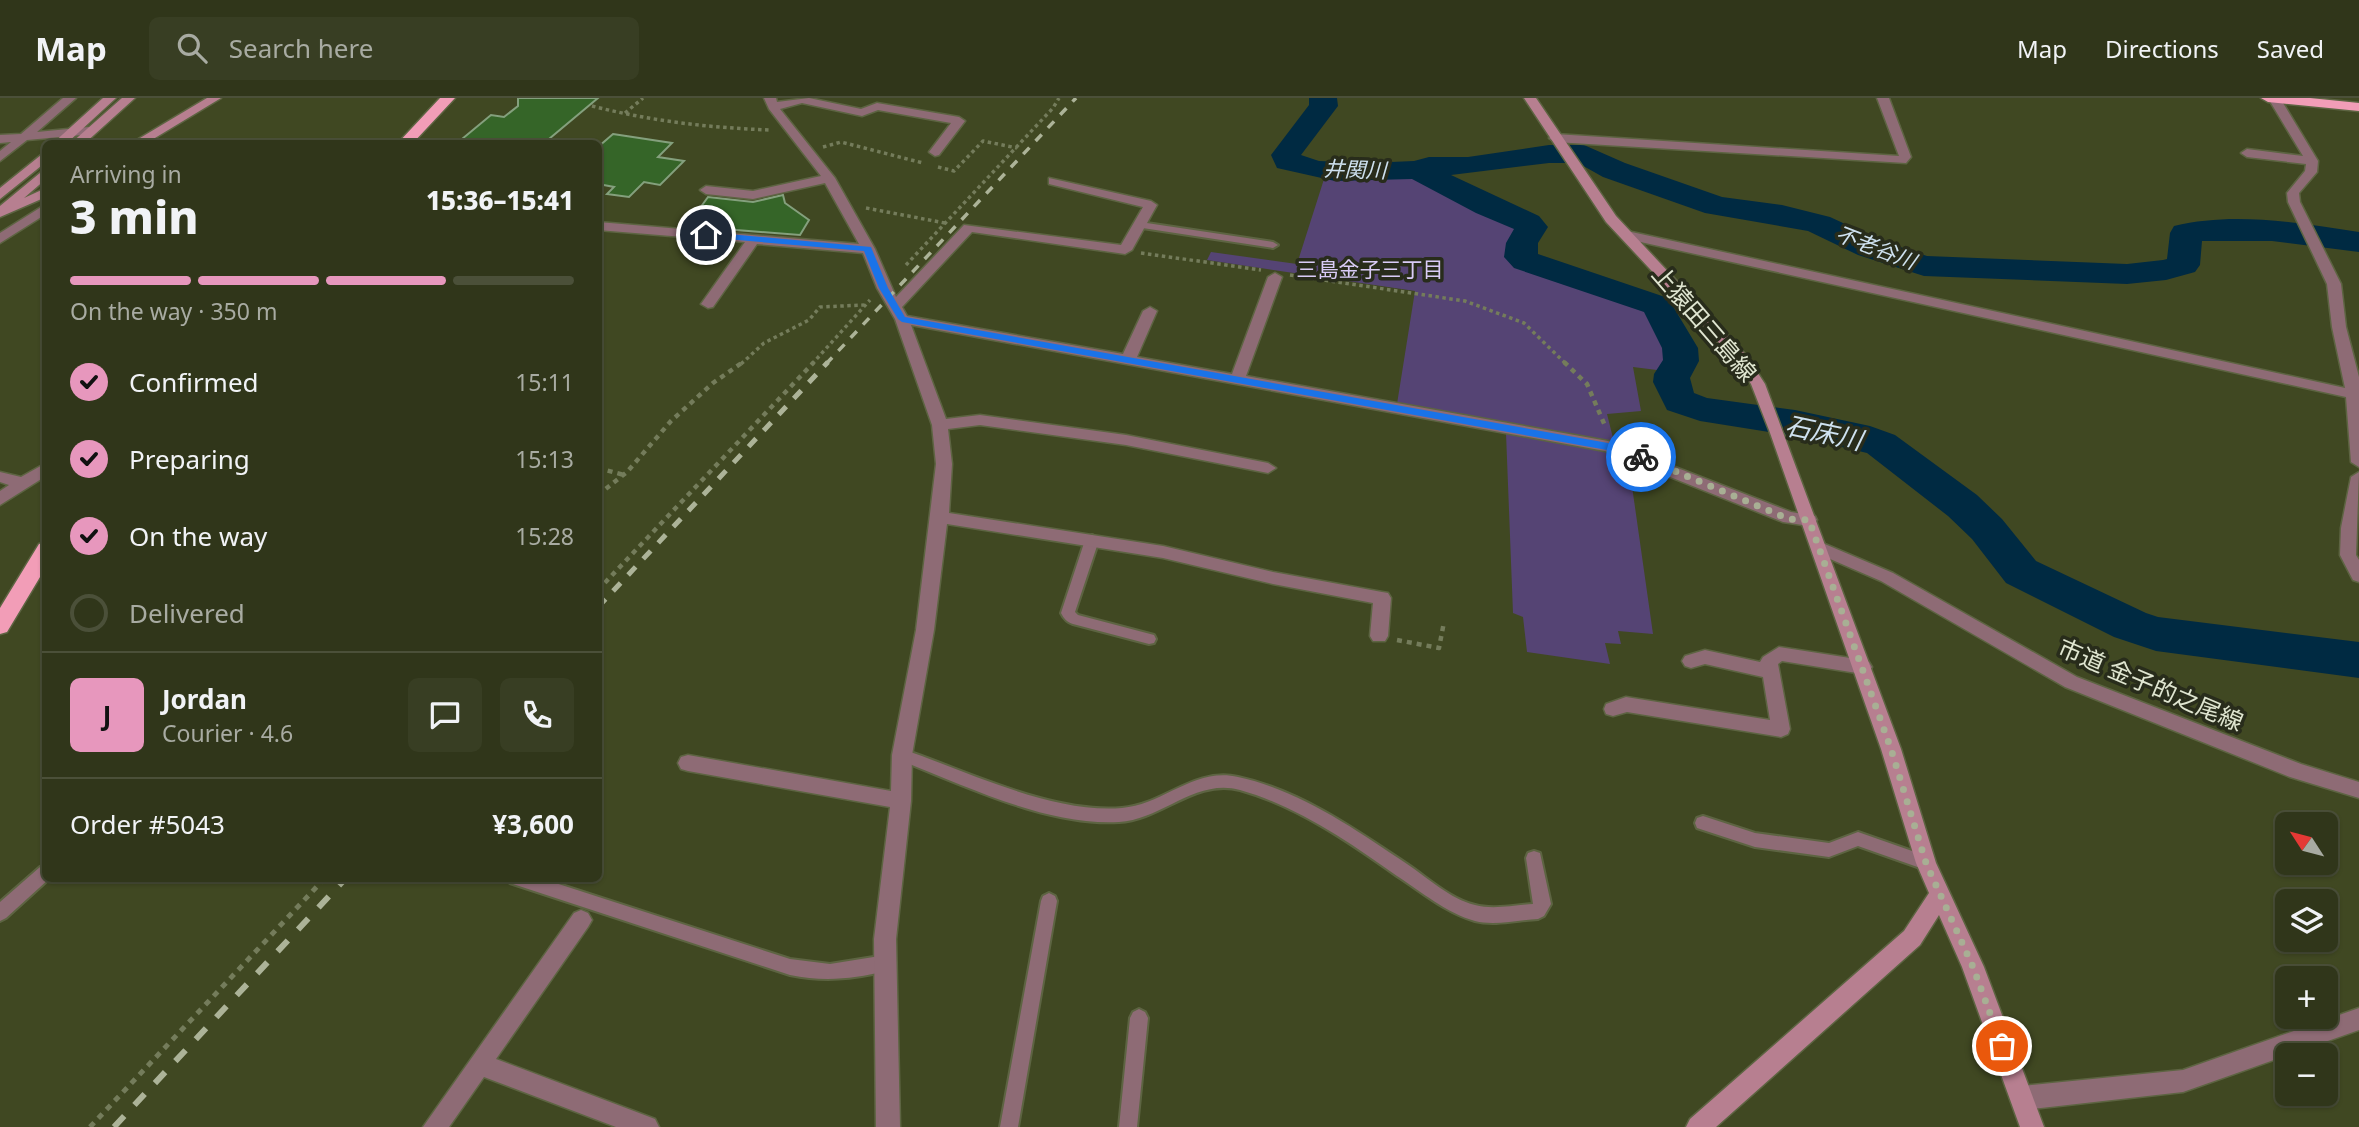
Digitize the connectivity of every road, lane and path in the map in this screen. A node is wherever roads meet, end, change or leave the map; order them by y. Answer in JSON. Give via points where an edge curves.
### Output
{"nodes":[{"id":1,"x":70,"y":98,"type":"edge"},
{"id":2,"x":110,"y":98,"type":"edge"},
{"id":3,"x":129,"y":98,"type":"edge"},
{"id":4,"x":215,"y":98,"type":"edge"},
{"id":5,"x":448,"y":98,"type":"edge"},
{"id":6,"x":642,"y":98,"type":"edge"},
{"id":7,"x":1059,"y":98,"type":"edge"},
{"id":8,"x":1530,"y":98,"type":"edge"},
{"id":9,"x":1883,"y":98,"type":"edge"},
{"id":10,"x":2268,"y":98,"type":"edge"},
{"id":11,"x":2274,"y":98,"type":"edge"},
{"id":12,"x":772,"y":102,"type":"edge"},
{"id":13,"x":881,"y":102,"type":"edge"},
{"id":14,"x":592,"y":106,"type":"dead end"},
{"id":15,"x":2359,"y":107,"type":"edge"},
{"id":16,"x":624,"y":114,"type":"junction"},
{"id":17,"x":788,"y":125,"type":"junction"},
{"id":18,"x":89,"y":131,"type":"joint"},
{"id":19,"x":23,"y":136,"type":"junction"},
{"id":20,"x":73,"y":138,"type":"edge"},
{"id":21,"x":0,"y":139,"type":"edge"},
{"id":22,"x":143,"y":140,"type":"edge"},
{"id":23,"x":412,"y":140,"type":"edge"},
{"id":24,"x":1562,"y":148,"type":"junction"},
{"id":25,"x":935,"y":152,"type":"dead end"},
{"id":26,"x":2248,"y":153,"type":"dead end"},
{"id":27,"x":0,"y":157,"type":"edge"},
{"id":28,"x":42,"y":158,"type":"edge"},
{"id":29,"x":2312,"y":161,"type":"junction"},
{"id":30,"x":42,"y":176,"type":"edge"},
{"id":31,"x":830,"y":178,"type":"junction"},
{"id":32,"x":1053,"y":181,"type":"dead end"},
{"id":33,"x":706,"y":190,"type":"dead end"},
{"id":34,"x":42,"y":194,"type":"edge"},
{"id":35,"x":0,"y":195,"type":"edge"},
{"id":36,"x":844,"y":204,"type":"junction"},
{"id":37,"x":42,"y":211,"type":"edge"},
{"id":38,"x":0,"y":215,"type":"edge"},
{"id":39,"x":945,"y":223,"type":"junction"},
{"id":40,"x":1140,"y":225,"type":"junction"},
{"id":41,"x":605,"y":227,"type":"edge"},
{"id":42,"x":1627,"y":235,"type":"junction"},
{"id":43,"x":0,"y":239,"type":"edge"},
{"id":44,"x":754,"y":239,"type":"junction"},
{"id":45,"x":1273,"y":245,"type":"dead end"},
{"id":46,"x":868,"y":249,"type":"junction"},
{"id":47,"x":1125,"y":250,"type":"junction"},
{"id":48,"x":1272,"y":274,"type":"junction"},
{"id":49,"x":884,"y":288,"type":"junction"},
{"id":50,"x":708,"y":304,"type":"dead end"},
{"id":51,"x":864,"y":305,"type":"junction"},
{"id":52,"x":1150,"y":311,"type":"dead end"},
{"id":53,"x":899,"y":313,"type":"junction"},
{"id":54,"x":1128,"y":360,"type":"junction"},
{"id":55,"x":1237,"y":380,"type":"junction"},
{"id":56,"x":2355,"y":384,"type":"edge"},
{"id":57,"x":940,"y":425,"type":"junction"},
{"id":58,"x":1608,"y":446,"type":"junction"},
{"id":59,"x":2359,"y":462,"type":"edge"},
{"id":60,"x":1268,"y":468,"type":"dead end"},
{"id":61,"x":602,"y":469,"type":"edge"},
{"id":62,"x":42,"y":470,"type":"edge"},
{"id":63,"x":624,"y":475,"type":"junction"},
{"id":64,"x":0,"y":477,"type":"edge"},
{"id":65,"x":2359,"y":477,"type":"edge"},
{"id":66,"x":22,"y":483,"type":"junction"},
{"id":67,"x":602,"y":492,"type":"edge"},
{"id":68,"x":0,"y":499,"type":"edge"},
{"id":69,"x":940,"y":517,"type":"junction"},
{"id":70,"x":1809,"y":520,"type":"junction"},
{"id":71,"x":1092,"y":540,"type":"junction"},
{"id":72,"x":1821,"y":548,"type":"junction"},
{"id":73,"x":42,"y":556,"type":"edge"},
{"id":74,"x":2359,"y":576,"type":"edge"},
{"id":75,"x":602,"y":586,"type":"edge"},
{"id":76,"x":1444,"y":622,"type":"dead end"},
{"id":77,"x":0,"y":626,"type":"edge"},
{"id":78,"x":1379,"y":636,"type":"joint"},
{"id":79,"x":1149,"y":639,"type":"dead end"},
{"id":80,"x":1691,"y":661,"type":"dead end"},
{"id":81,"x":1863,"y":667,"type":"junction"},
{"id":82,"x":1771,"y":672,"type":"junction"},
{"id":83,"x":1613,"y":709,"type":"dead end"},
{"id":84,"x":902,"y":755,"type":"junction"},
{"id":85,"x":688,"y":763,"type":"dead end"},
{"id":86,"x":2359,"y":790,"type":"edge"},
{"id":87,"x":901,"y":801,"type":"junction"},
{"id":88,"x":1703,"y":823,"type":"dead end"},
{"id":89,"x":1534,"y":858,"type":"dead end"},
{"id":90,"x":1926,"y":863,"type":"junction"},
{"id":91,"x":42,"y":876,"type":"edge"},
{"id":92,"x":321,"y":882,"type":"edge"},
{"id":93,"x":528,"y":882,"type":"edge"},
{"id":94,"x":1940,"y":895,"type":"junction"},
{"id":95,"x":1049,"y":901,"type":"dead end"},
{"id":96,"x":0,"y":913,"type":"edge"},
{"id":97,"x":581,"y":920,"type":"dead end"},
{"id":98,"x":886,"y":962,"type":"junction"},
{"id":99,"x":1139,"y":1018,"type":"dead end"},
{"id":100,"x":2359,"y":1019,"type":"edge"},
{"id":101,"x":480,"y":1064,"type":"junction"},
{"id":102,"x":2022,"y":1098,"type":"junction"},
{"id":103,"x":886,"y":1126,"type":"edge"},
{"id":104,"x":90,"y":1127,"type":"edge"},
{"id":105,"x":435,"y":1127,"type":"edge"},
{"id":106,"x":647,"y":1127,"type":"edge"},
{"id":107,"x":1009,"y":1127,"type":"edge"},
{"id":108,"x":1128,"y":1127,"type":"edge"},
{"id":109,"x":1698,"y":1127,"type":"edge"},
{"id":110,"x":2032,"y":1127,"type":"edge"}],
"edges":[{"from":1,"to":19,"type":"street"},
{"from":2,"to":20,"type":"main road"},
{"from":3,"to":18,"type":"main road"},
{"from":4,"to":22,"type":"main road"},
{"from":5,"to":23,"type":"highway"},
{"from":6,"to":16,"type":"path"},
{"from":7,"to":39,"type":"path"},
{"from":8,"to":24,"type":"main road","name":"上猿田三島線"},
{"from":9,"to":24,"type":"street","via":[[1905,157],[1902,160]]},
{"from":10,"to":11,"type":"highway"},
{"from":11,"to":15,"type":"highway"},
{"from":11,"to":29,"type":"street"},
{"from":12,"to":13,"type":"street","via":[[802,100],[862,113]]},
{"from":12,"to":17,"type":"street"},
{"from":13,"to":25,"type":"street","via":[[959,121]]},
{"from":14,"to":16,"type":"path"},
{"from":16,"to":17,"type":"path","via":[[749,131]]},
{"from":17,"to":31,"type":"street"},
{"from":18,"to":20,"type":"street"},
{"from":19,"to":20,"type":"street"},
{"from":19,"to":21,"type":"street"},
{"from":19,"to":27,"type":"street"},
{"from":24,"to":42,"type":"main road","name":"上猿田三島線"},
{"from":26,"to":29,"type":"street"},
{"from":28,"to":35,"type":"main road"},
{"from":29,"to":56,"type":"street","via":[[2311,172],[2293,192],[2294,202],[2334,284],[2339,327]]},
{"from":30,"to":38,"type":"main road"},
{"from":31,"to":33,"type":"street","via":[[754,195]]},
{"from":31,"to":36,"type":"street"},
{"from":32,"to":40,"type":"street","via":[[1151,205]]},
{"from":34,"to":38,"type":"main road"},
{"from":36,"to":39,"type":"path"},
{"from":36,"to":46,"type":"street"},
{"from":37,"to":43,"type":"street"},
{"from":39,"to":49,"type":"path"},
{"from":40,"to":45,"type":"lane"},
{"from":40,"to":47,"type":"street"},
{"from":41,"to":44,"type":"street"},
{"from":42,"to":56,"type":"street"},
{"from":42,"to":70,"type":"main road","name":"上猿田三島線","via":[[1741,358],[1758,384]]},
{"from":44,"to":46,"type":"street"},
{"from":44,"to":50,"type":"street"},
{"from":46,"to":49,"type":"street"},
{"from":47,"to":48,"type":"path"},
{"from":47,"to":53,"type":"street","via":[[969,228]]},
{"from":48,"to":55,"type":"street"},
{"from":48,"to":58,"type":"path","via":[[1465,301],[1515,317],[1587,384]]},
{"from":49,"to":51,"type":"path"},
{"from":49,"to":53,"type":"street"},
{"from":51,"to":63,"type":"path","via":[[820,307],[801,325],[764,343],[671,421]]},
{"from":51,"to":75,"type":"path"},
{"from":52,"to":54,"type":"street"},
{"from":53,"to":54,"type":"street"},
{"from":53,"to":57,"type":"street"},
{"from":54,"to":55,"type":"street"},
{"from":55,"to":58,"type":"street"},
{"from":56,"to":59,"type":"street"},
{"from":57,"to":60,"type":"street","via":[[980,420],[1126,440]]},
{"from":57,"to":69,"type":"street","via":[[944,464]]},
{"from":58,"to":70,"type":"street","via":[[1789,519]]},
{"from":61,"to":63,"type":"path"},
{"from":62,"to":66,"type":"street"},
{"from":63,"to":67,"type":"path"},
{"from":64,"to":66,"type":"street"},
{"from":65,"to":74,"type":"street","via":[[2348,555]]},
{"from":66,"to":68,"type":"street"},
{"from":69,"to":71,"type":"street"},
{"from":69,"to":84,"type":"street"},
{"from":70,"to":72,"type":"main road","name":"上猿田三島線"},
{"from":71,"to":78,"type":"street","via":[[1382,598]]},
{"from":71,"to":79,"type":"lane","via":[[1068,613],[1073,619]]},
{"from":72,"to":81,"type":"main road","name":"上猿田三島線"},
{"from":72,"to":86,"type":"street","name":"市道 金子的之尾線","via":[[1887,578],[2071,682],[2297,771]]},
{"from":73,"to":77,"type":"highway"},
{"from":76,"to":78,"type":"path","via":[[1439,648]]},
{"from":80,"to":82,"type":"street","via":[[1705,657]]},
{"from":81,"to":82,"type":"street","via":[[1779,654],[1769,662]]},
{"from":81,"to":90,"type":"main road","name":"上猿田三島線"},
{"from":82,"to":83,"type":"street","via":[[1782,729],[1626,704]]},
{"from":84,"to":87,"type":"street"},
{"from":84,"to":89,"type":"lane","via":[[1046,806],[1086,814],[1120,816],[1148,811],[1200,783],[1236,783],[1316,814],[1476,913],[1538,911],[1543,904]]},
{"from":85,"to":87,"type":"street"},
{"from":87,"to":98,"type":"street"},
{"from":88,"to":90,"type":"lane","via":[[1755,840],[1829,850],[1858,839]]},
{"from":90,"to":94,"type":"main road","name":"上猿田三島線"},
{"from":91,"to":96,"type":"lane"},
{"from":92,"to":104,"type":"path"},
{"from":93,"to":98,"type":"lane","via":[[811,972],[841,974]]},
{"from":94,"to":102,"type":"main road","name":"上猿田三島線","via":[[1973,967]]},
{"from":94,"to":109,"type":"main road","via":[[1912,938]]},
{"from":95,"to":107,"type":"lane"},
{"from":97,"to":101,"type":"street"},
{"from":98,"to":103,"type":"street"},
{"from":99,"to":108,"type":"lane"},
{"from":100,"to":102,"type":"street","via":[[2182,1081]]},
{"from":101,"to":105,"type":"street"},
{"from":101,"to":106,"type":"street"},
{"from":102,"to":110,"type":"main road","name":"上猿田三島線"}]}
